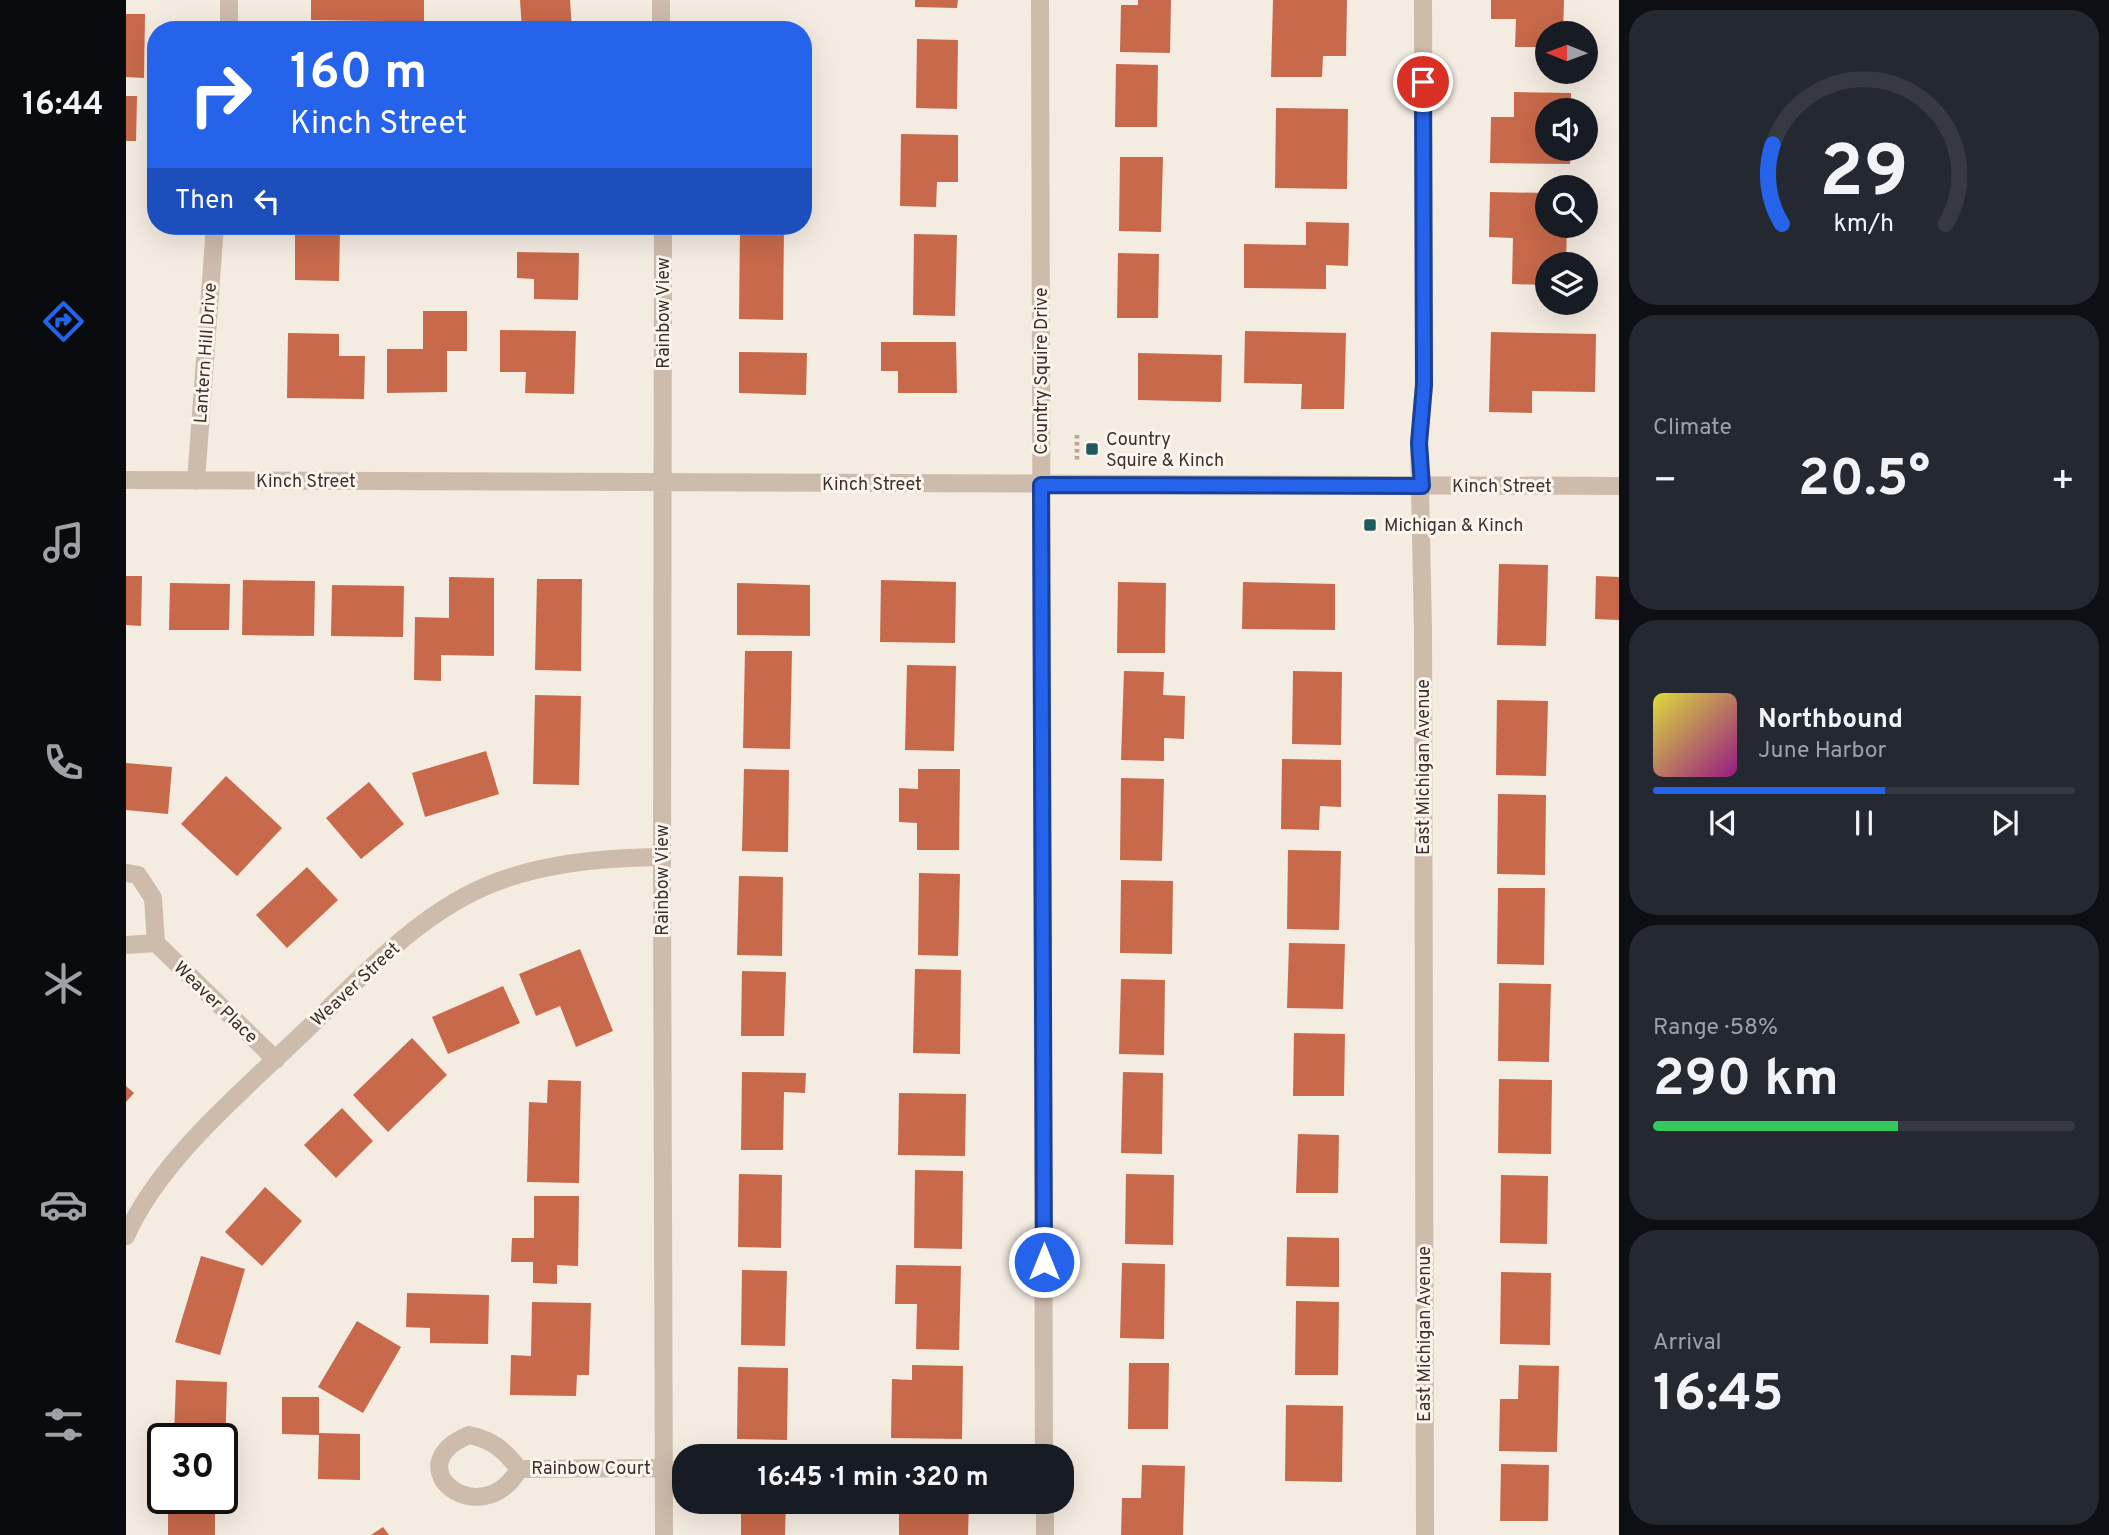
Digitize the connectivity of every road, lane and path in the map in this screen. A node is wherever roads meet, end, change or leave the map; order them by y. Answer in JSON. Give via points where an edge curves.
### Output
{"nodes":[{"id":1,"x":229,"y":0,"type":"edge"},
{"id":2,"x":661,"y":0,"type":"edge"},
{"id":3,"x":1040,"y":0,"type":"edge"},
{"id":4,"x":1423,"y":0,"type":"edge"},
{"id":5,"x":229,"y":21,"type":"edge"},
{"id":6,"x":661,"y":21,"type":"edge"},
{"id":7,"x":214,"y":235,"type":"edge"},
{"id":8,"x":663,"y":235,"type":"edge"},
{"id":9,"x":126,"y":480,"type":"edge"},
{"id":10,"x":196,"y":481,"type":"junction"},
{"id":11,"x":662,"y":483,"type":"junction"},
{"id":12,"x":1041,"y":485,"type":"junction"},
{"id":13,"x":1422,"y":486,"type":"junction"},
{"id":14,"x":1619,"y":486,"type":"edge"},
{"id":15,"x":661,"y":857,"type":"junction"},
{"id":16,"x":126,"y":873,"type":"edge"},
{"id":17,"x":156,"y":943,"type":"junction"},
{"id":18,"x":126,"y":945,"type":"edge"},
{"id":19,"x":276,"y":1060,"type":"junction"},
{"id":20,"x":126,"y":1236,"type":"edge"},
{"id":21,"x":1044,"y":1444,"type":"edge"},
{"id":22,"x":664,"y":1468,"type":"junction"},
{"id":23,"x":519,"y":1469,"type":"junction"},
{"id":24,"x":1045,"y":1514,"type":"edge"},
{"id":25,"x":664,"y":1535,"type":"edge"},
{"id":26,"x":1045,"y":1535,"type":"edge"},
{"id":27,"x":1425,"y":1535,"type":"edge"}],
"edges":[{"from":1,"to":5,"type":"street"},
{"from":2,"to":6,"type":"street"},
{"from":3,"to":12,"type":"street","name":"Country Squire Drive"},
{"from":4,"to":13,"type":"street","name":"East Michigan Avenue"},
{"from":7,"to":10,"type":"street","name":"Lantern Hill Drive"},
{"from":8,"to":11,"type":"street","name":"Rainbow View"},
{"from":9,"to":10,"type":"street","name":"Kinch Street"},
{"from":10,"to":11,"type":"street","name":"Kinch Street"},
{"from":11,"to":12,"type":"street","name":"Kinch Street"},
{"from":11,"to":15,"type":"street","name":"Rainbow View"},
{"from":12,"to":13,"type":"street","name":"Kinch Street"},
{"from":12,"to":21,"type":"street","name":"Country Squire Drive"},
{"from":13,"to":14,"type":"street","name":"Kinch Street"},
{"from":13,"to":27,"type":"street","name":"East Michigan Avenue"},
{"from":15,"to":19,"type":"street","name":"Weaver Street","via":[[605,858],[554,866],[486,886],[449,904],[400,941]]},
{"from":15,"to":22,"type":"street","name":"Rainbow View"},
{"from":16,"to":17,"type":"street","via":[[138,875],[153,898]]},
{"from":17,"to":18,"type":"street"},
{"from":17,"to":19,"type":"street","name":"Weaver Place"},
{"from":19,"to":20,"type":"street","name":"Weaver Street","via":[[158,1182]]},
{"from":22,"to":23,"type":"street","name":"Rainbow Court"},
{"from":22,"to":25,"type":"street","name":"Rainbow View"},
{"from":23,"to":23,"type":"street","name":"Rainbow Court","via":[[504,1450],[469,1435],[452,1442],[442,1454],[439,1469],[452,1501],[474,1507],[499,1499]]},
{"from":24,"to":26,"type":"street"}]}
